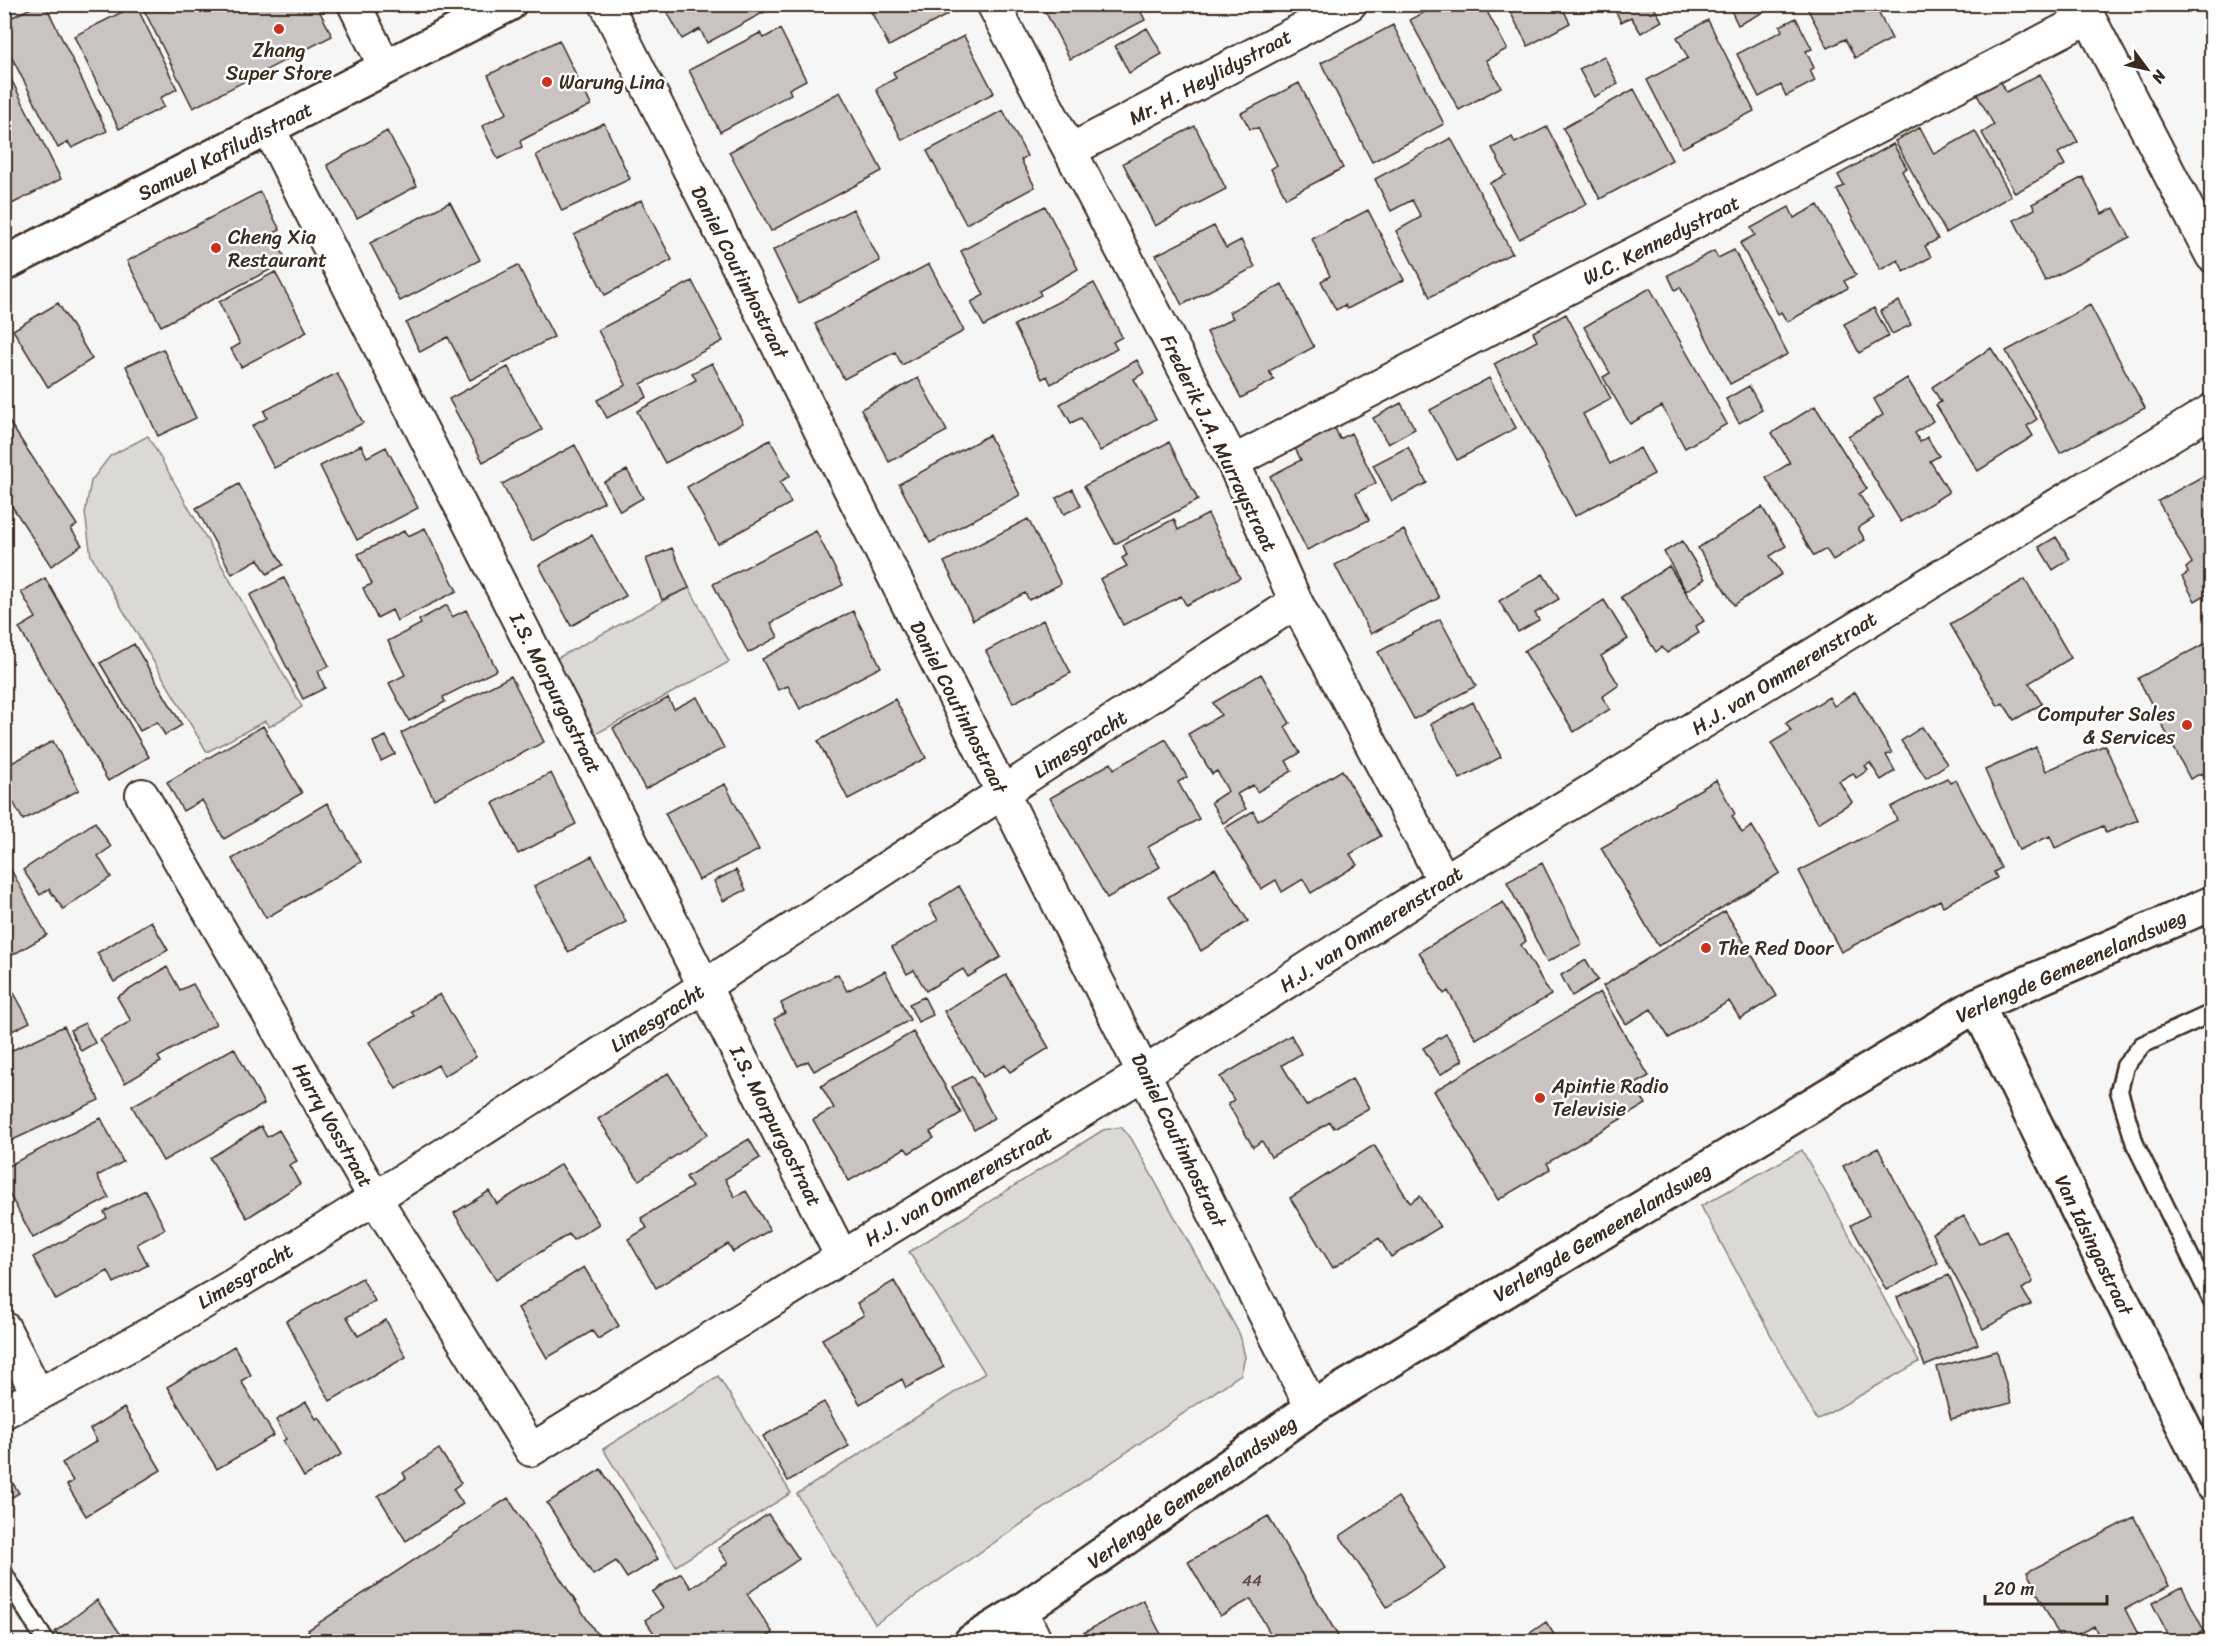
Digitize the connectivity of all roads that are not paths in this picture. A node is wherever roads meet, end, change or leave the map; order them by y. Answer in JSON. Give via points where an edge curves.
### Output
{"nodes":[{"id":1,"x":354,"y":4,"type":"edge"},
{"id":2,"x":509,"y":4,"type":"edge"},
{"id":3,"x":606,"y":4,"type":"edge"},
{"id":4,"x":993,"y":4,"type":"edge"},
{"id":5,"x":1350,"y":4,"type":"edge"},
{"id":6,"x":2085,"y":11,"type":"edge"},
{"id":7,"x":385,"y":67,"type":"junction"},
{"id":8,"x":269,"y":129,"type":"junction"},
{"id":9,"x":1071,"y":150,"type":"junction"},
{"id":10,"x":2211,"y":256,"type":"edge"},
{"id":11,"x":4,"y":264,"type":"edge"},
{"id":12,"x":2211,"y":410,"type":"edge"},
{"id":13,"x":1233,"y":462,"type":"junction"},
{"id":14,"x":1296,"y":602,"type":"junction"},
{"id":15,"x":1003,"y":794,"type":"junction"},
{"id":16,"x":142,"y":795,"type":"dead end"},
{"id":17,"x":1444,"y":882,"type":"junction"},
{"id":18,"x":2211,"y":903,"type":"edge"},
{"id":19,"x":705,"y":987,"type":"junction"},
{"id":20,"x":1977,"y":1005,"type":"junction"},
{"id":21,"x":2211,"y":1013,"type":"edge"},
{"id":22,"x":1146,"y":1072,"type":"junction"},
{"id":23,"x":375,"y":1198,"type":"junction"},
{"id":24,"x":842,"y":1257,"type":"junction"},
{"id":25,"x":2211,"y":1301,"type":"edge"},
{"id":26,"x":4,"y":1328,"type":"edge"},
{"id":27,"x":38,"y":1395,"type":"junction"},
{"id":28,"x":1312,"y":1408,"type":"junction"},
{"id":29,"x":4,"y":1412,"type":"edge"},
{"id":30,"x":531,"y":1450,"type":"joint"},
{"id":31,"x":2211,"y":1484,"type":"edge"},
{"id":32,"x":4,"y":1574,"type":"edge"},
{"id":33,"x":1021,"y":1611,"type":"junction"},
{"id":34,"x":46,"y":1641,"type":"edge"},
{"id":35,"x":971,"y":1641,"type":"edge"},
{"id":36,"x":994,"y":1641,"type":"edge"},
{"id":37,"x":1036,"y":1641,"type":"edge"}],
"edges":[{"from":1,"to":7,"type":"street"},
{"from":2,"to":7,"type":"main road","name":"Samuel Kafiludistraat"},
{"from":3,"to":15,"type":"street","name":"Daniel Coutinhostraat"},
{"from":4,"to":9,"type":"street","name":"Frederik J.A. Murraystraat"},
{"from":5,"to":9,"type":"street","name":"Mr. H. Heylidystraat"},
{"from":6,"to":10,"type":"street"},
{"from":6,"to":13,"type":"street","name":"W.C. Kennedystraat"},
{"from":7,"to":8,"type":"main road","name":"Samuel Kafiludistraat"},
{"from":8,"to":11,"type":"main road","name":"Samuel Kafiludistraat"},
{"from":8,"to":19,"type":"street","name":"I.S. Morpurgostraat"},
{"from":9,"to":13,"type":"street","name":"Frederik J.A. Murraystraat"},
{"from":12,"to":17,"type":"street","name":"H.J. van Ommerenstraat"},
{"from":13,"to":14,"type":"street","name":"Frederik J.A. Murraystraat"},
{"from":14,"to":15,"type":"street","name":"Limesgracht"},
{"from":14,"to":17,"type":"street","name":"Frederik J.A. Murraystraat"},
{"from":15,"to":19,"type":"street","name":"Limesgracht"},
{"from":15,"to":22,"type":"street","name":"Daniel Coutinhostraat"},
{"from":16,"to":23,"type":"street","name":"Harry Vosstraat"},
{"from":17,"to":22,"type":"street","name":"H.J. van Ommerenstraat"},
{"from":18,"to":20,"type":"main road","name":"Verlengde Gemeenelandsweg"},
{"from":19,"to":23,"type":"street","name":"Limesgracht"},
{"from":19,"to":24,"type":"street","name":"I.S. Morpurgostraat"},
{"from":20,"to":28,"type":"main road","name":"Verlengde Gemeenelandsweg"},
{"from":20,"to":31,"type":"main road","name":"Van Idsingastraat"},
{"from":21,"to":25,"type":"lane","via":[[2142,1045],[2125,1065],[2119,1091],[2135,1144]]},
{"from":22,"to":24,"type":"street","name":"H.J. van Ommerenstraat"},
{"from":22,"to":28,"type":"street","name":"Daniel Coutinhostraat"},
{"from":23,"to":27,"type":"street","name":"Limesgracht","via":[[206,1301]]},
{"from":23,"to":30,"type":"street","name":"Harry Vosstraat"},
{"from":24,"to":30,"type":"street","name":"H.J. van Ommerenstraat"},
{"from":26,"to":27,"type":"street"},
{"from":27,"to":29,"type":"street","name":"Limesgracht"},
{"from":28,"to":33,"type":"main road","name":"Verlengde Gemeenelandsweg"},
{"from":32,"to":34,"type":"lane"},
{"from":33,"to":35,"type":"main road","name":"Verlengde Gemeenelandsweg"},
{"from":33,"to":36,"type":"main road","name":"Verlengde Gemeenelandsweg"},
{"from":33,"to":37,"type":"street"}]}
